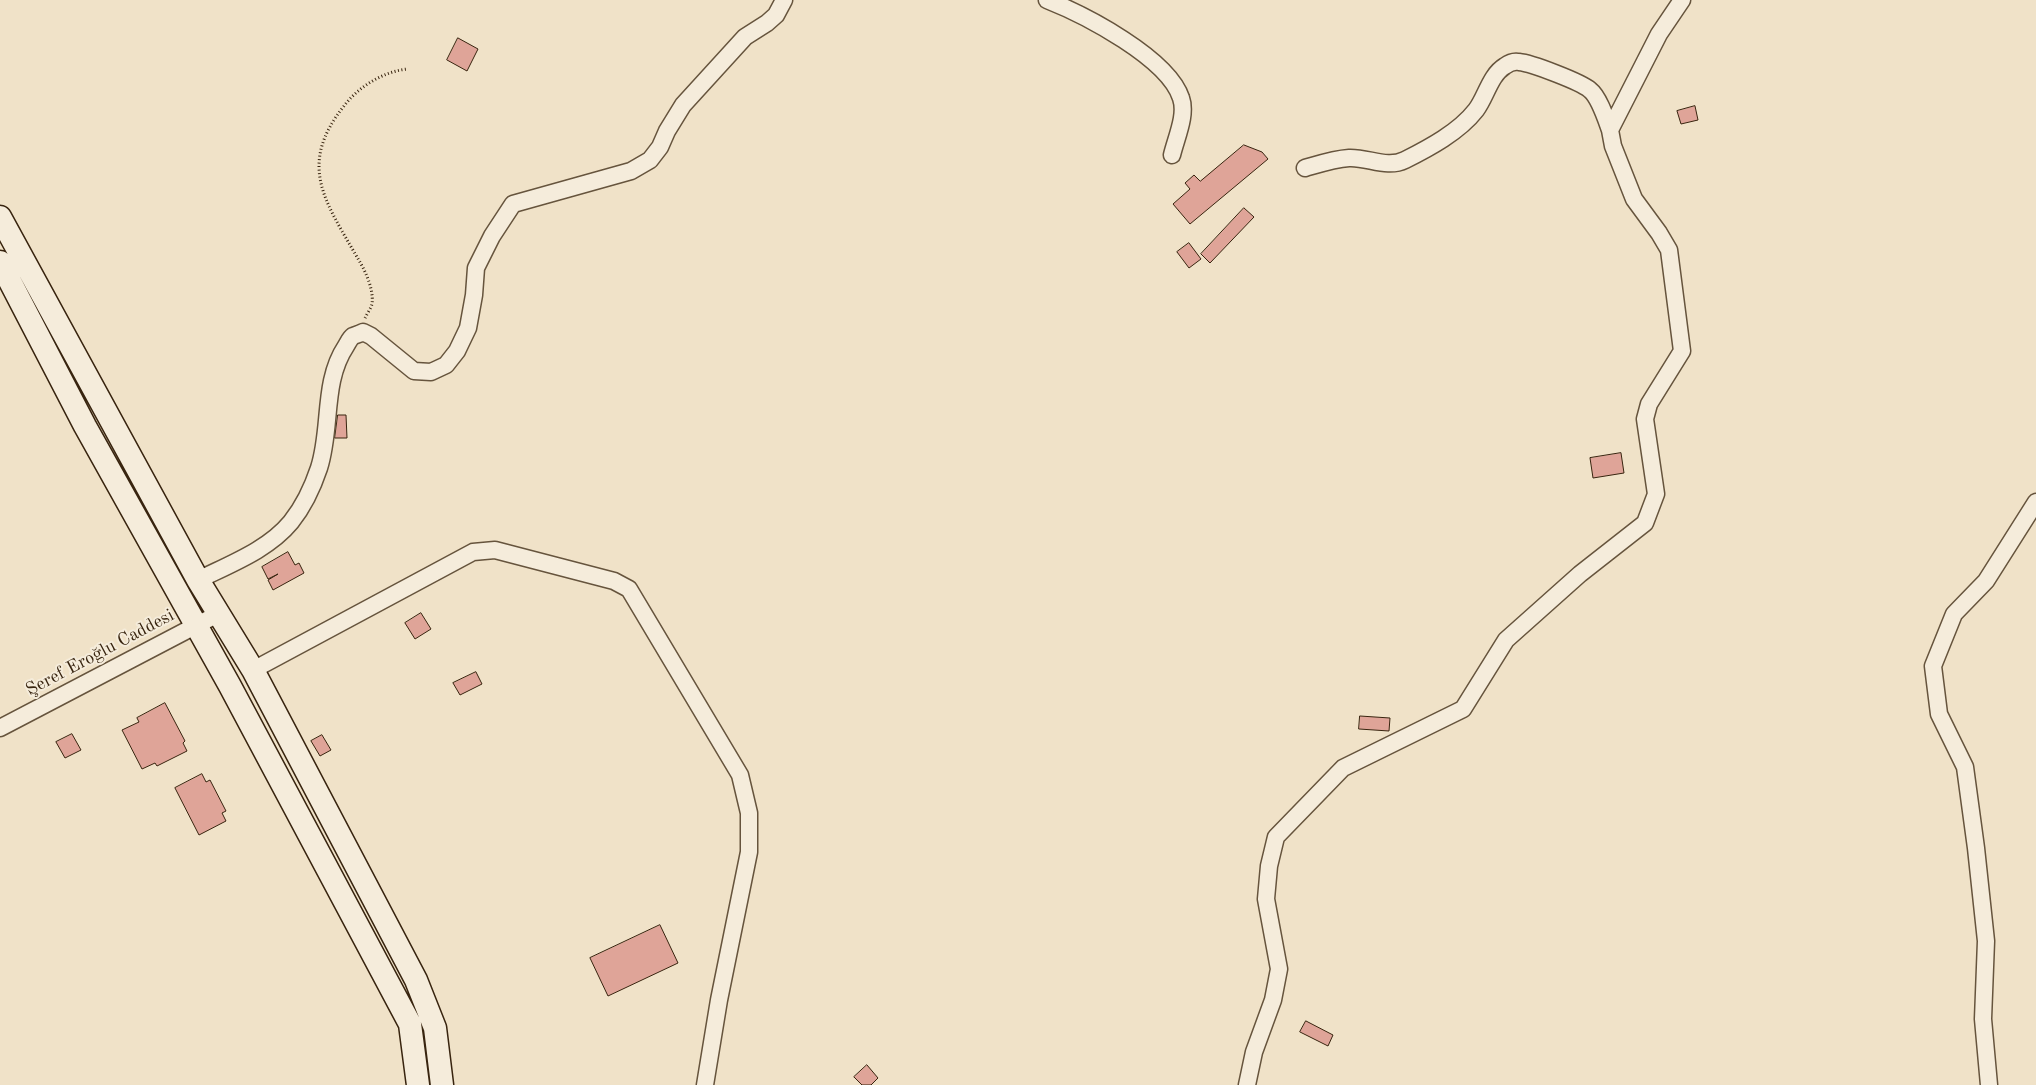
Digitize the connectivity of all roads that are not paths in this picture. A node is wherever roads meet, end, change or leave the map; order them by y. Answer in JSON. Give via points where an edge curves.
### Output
{"nodes":[{"id":1,"x":784,"y":0,"type":"edge"},
{"id":2,"x":1047,"y":0,"type":"edge"},
{"id":3,"x":1682,"y":0,"type":"edge"},
{"id":4,"x":1610,"y":130,"type":"junction"},
{"id":5,"x":1172,"y":155,"type":"dead end"},
{"id":6,"x":1305,"y":168,"type":"dead end"},
{"id":7,"x":0,"y":217,"type":"edge"},
{"id":8,"x":0,"y":262,"type":"edge"},
{"id":9,"x":2036,"y":502,"type":"edge"},
{"id":10,"x":198,"y":580,"type":"junction"},
{"id":11,"x":218,"y":614,"type":"junction"},
{"id":12,"x":196,"y":625,"type":"junction"},
{"id":13,"x":253,"y":670,"type":"junction"},
{"id":14,"x":0,"y":728,"type":"edge"},
{"id":15,"x":418,"y":1085,"type":"edge"},
{"id":16,"x":442,"y":1085,"type":"edge"},
{"id":17,"x":705,"y":1085,"type":"edge"},
{"id":18,"x":1247,"y":1085,"type":"edge"},
{"id":19,"x":1989,"y":1085,"type":"edge"}],
"edges":[{"from":1,"to":10,"type":"street","via":[[776,15],[745,38],[683,105],[650,160],[631,171],[513,204],[476,268],[468,328],[446,365],[432,372],[414,371],[363,332],[352,337],[339,358],[329,390],[324,448],[303,504],[291,522],[274,538]]},
{"from":2,"to":5,"type":"street","via":[[1070,9],[1123,41],[1171,79],[1182,100]]},
{"from":3,"to":4,"type":"street","via":[[1659,34]]},
{"from":4,"to":6,"type":"street","via":[[1590,90],[1564,77],[1512,62],[1503,67],[1465,122],[1402,161],[1386,164],[1349,158]]},
{"from":4,"to":18,"type":"street","via":[[1634,199],[1669,250],[1682,351],[1649,404],[1645,420],[1656,494],[1645,523],[1580,574],[1506,640],[1463,709],[1343,768],[1276,837],[1266,899],[1279,969]]},
{"from":7,"to":10,"type":"street"},
{"from":8,"to":12,"type":"street","via":[[85,426]]},
{"from":9,"to":19,"type":"street","via":[[1986,581],[1954,614],[1933,666],[1940,714],[1965,767],[1976,848],[1986,941],[1983,1019]]},
{"from":10,"to":11,"type":"street"},
{"from":11,"to":12,"type":"street","name":"Şeref Eroğlu Caddesi"},
{"from":11,"to":13,"type":"street"},
{"from":12,"to":14,"type":"street","name":"Şeref Eroğlu Caddesi"},
{"from":12,"to":15,"type":"street","via":[[410,1024]]},
{"from":13,"to":16,"type":"street","via":[[416,980],[435,1028]]},
{"from":13,"to":17,"type":"street","via":[[473,552],[495,550],[614,581],[629,589],[740,775],[748,813],[749,852]]}]}
